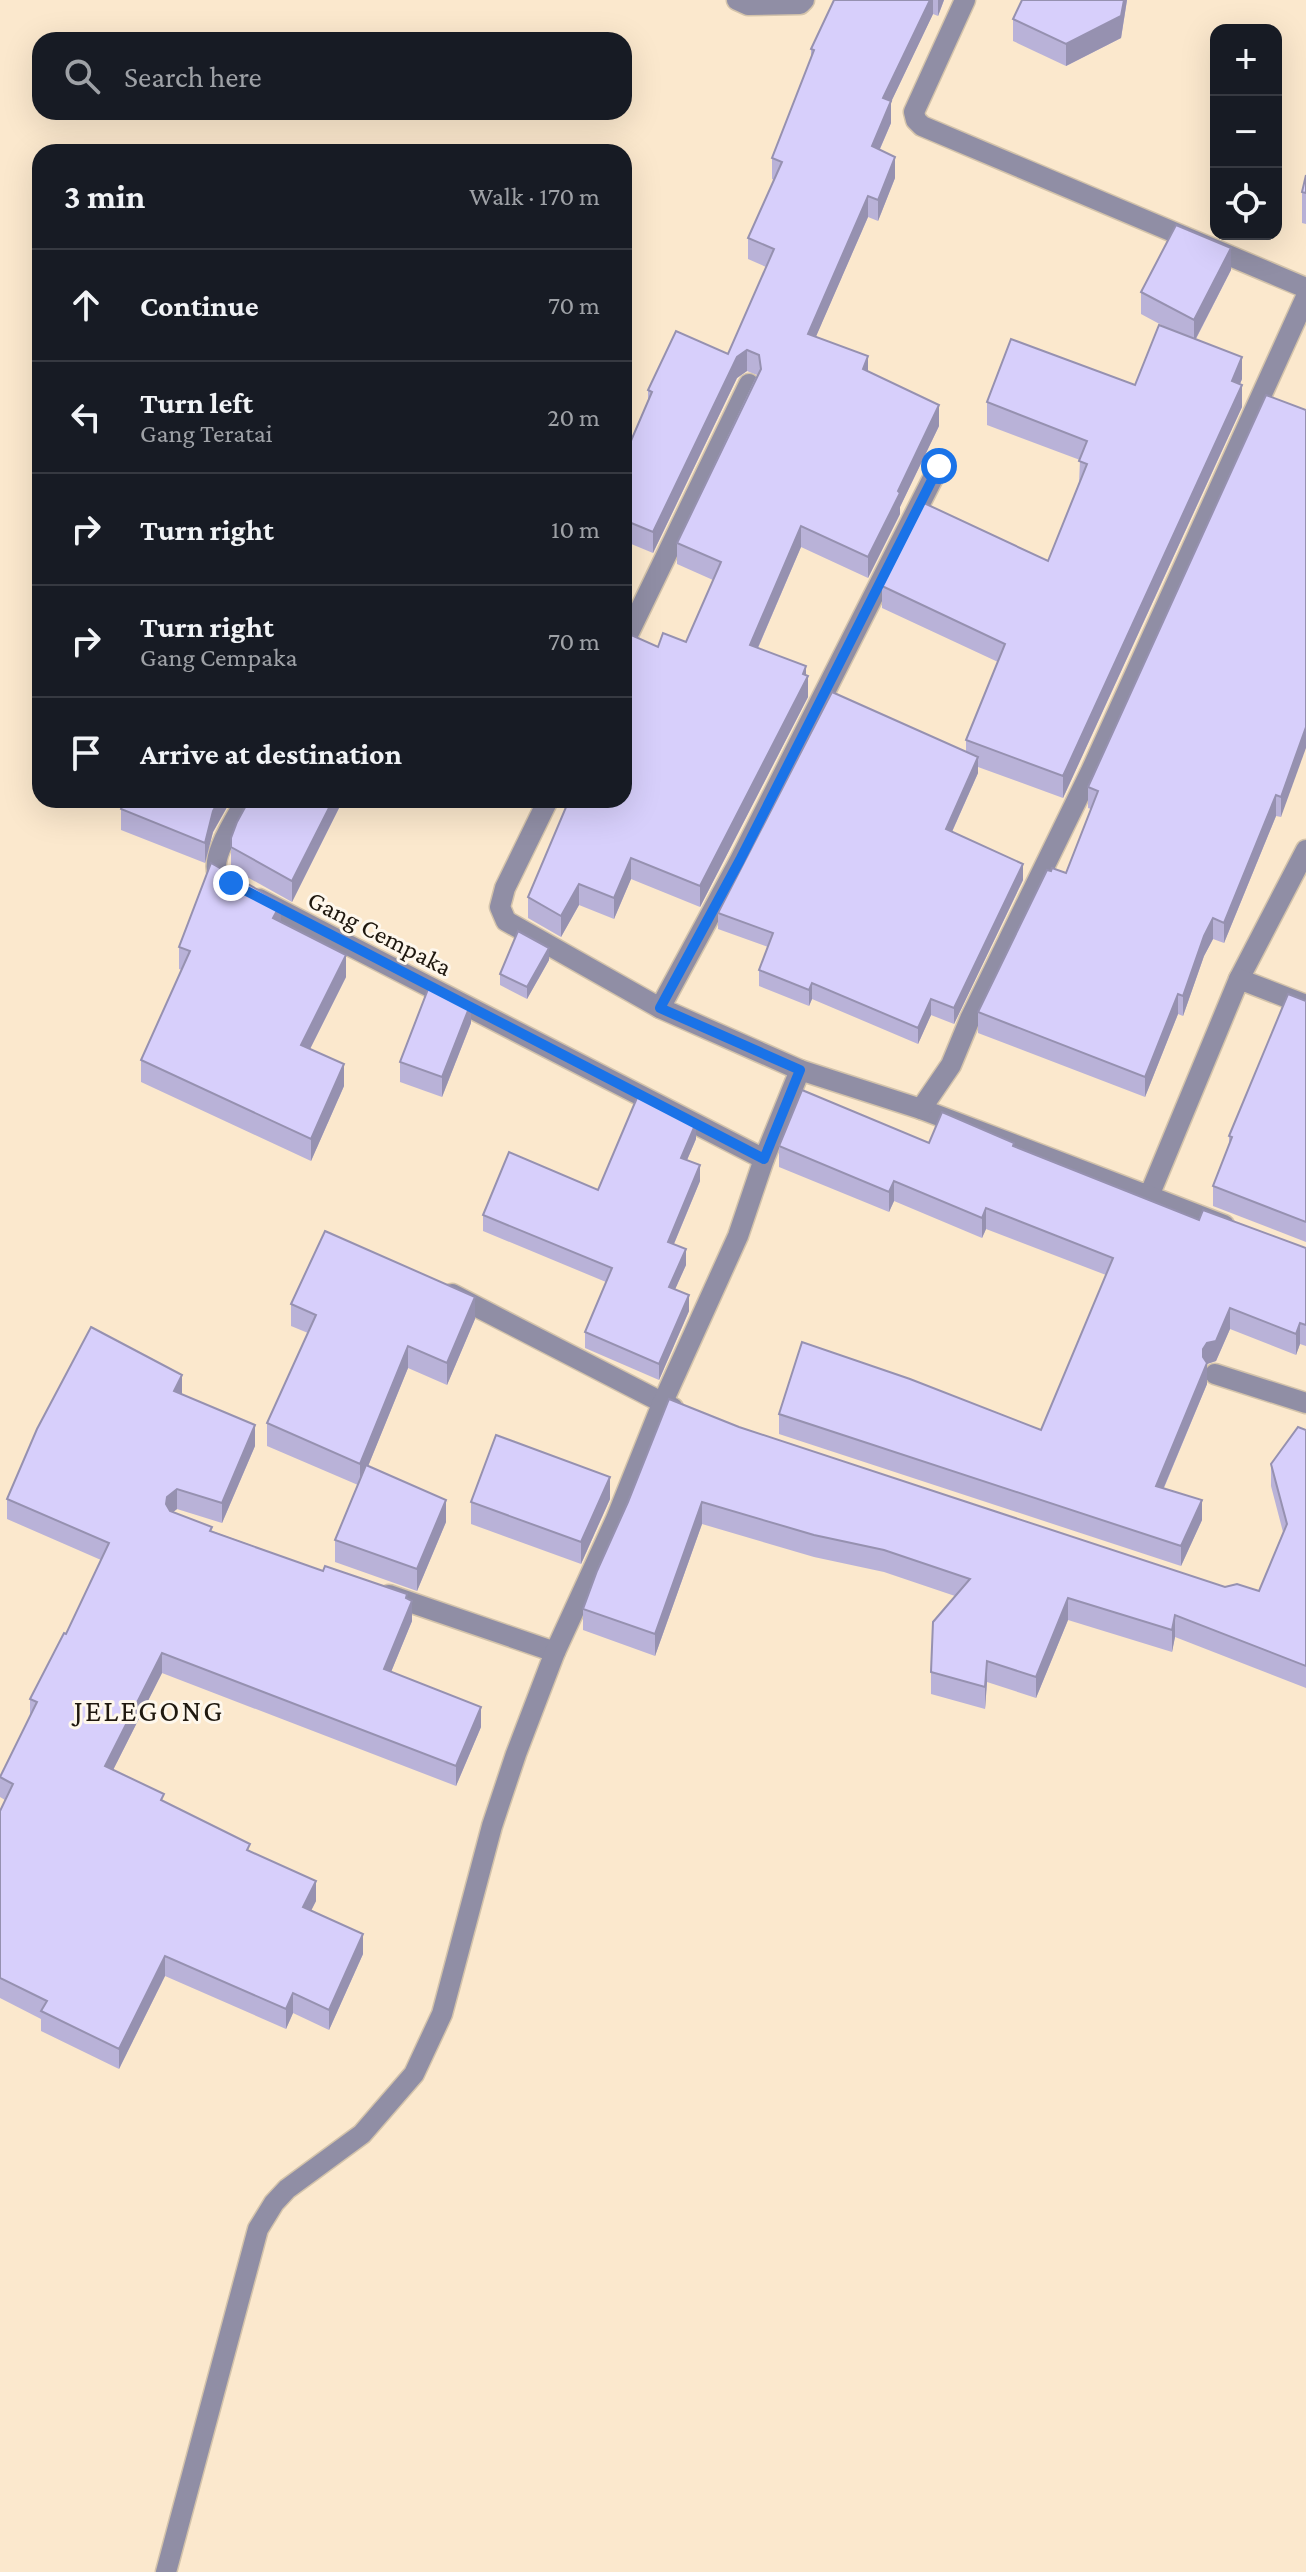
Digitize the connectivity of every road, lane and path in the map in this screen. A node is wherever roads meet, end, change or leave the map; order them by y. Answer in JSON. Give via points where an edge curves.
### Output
{"nodes":[{"id":1,"x":737,"y":0,"type":"edge"},
{"id":2,"x":804,"y":0,"type":"edge"},
{"id":3,"x":965,"y":0,"type":"edge"},
{"id":4,"x":1306,"y":288,"type":"edge"},
{"id":5,"x":1306,"y":297,"type":"edge"},
{"id":6,"x":749,"y":384,"type":"dead end"},
{"id":7,"x":939,"y":466,"type":"dead end"},
{"id":8,"x":632,"y":626,"type":"edge"},
{"id":9,"x":242,"y":808,"type":"edge"},
{"id":10,"x":544,"y":808,"type":"edge"},
{"id":11,"x":1306,"y":850,"type":"edge"},
{"id":12,"x":1239,"y":979,"type":"junction"},
{"id":13,"x":1306,"y":1005,"type":"edge"},
{"id":14,"x":660,"y":1008,"type":"junction"},
{"id":15,"x":800,"y":1070,"type":"junction"},
{"id":16,"x":921,"y":1109,"type":"junction"},
{"id":17,"x":764,"y":1159,"type":"junction"},
{"id":18,"x":1149,"y":1196,"type":"junction"},
{"id":19,"x":1249,"y":1234,"type":"edge"},
{"id":20,"x":439,"y":1289,"type":"edge"},
{"id":21,"x":1215,"y":1374,"type":"dead end"},
{"id":22,"x":1306,"y":1403,"type":"edge"},
{"id":23,"x":662,"y":1404,"type":"junction"},
{"id":24,"x":689,"y":1414,"type":"edge"},
{"id":25,"x":376,"y":1591,"type":"edge"},
{"id":26,"x":555,"y":1652,"type":"junction"},
{"id":27,"x":166,"y":2572,"type":"edge"}],
"edges":[{"from":1,"to":2,"type":"street","via":[[748,5]]},
{"from":3,"to":4,"type":"street","via":[[914,112],[922,126]]},
{"from":5,"to":16,"type":"street","via":[[1091,771],[951,1065]]},
{"from":6,"to":8,"type":"street"},
{"from":7,"to":14,"type":"street"},
{"from":9,"to":17,"type":"street","name":"Gang Cempaka","via":[[219,851],[220,876]]},
{"from":10,"to":14,"type":"street","via":[[505,888],[500,907],[506,921]]},
{"from":11,"to":12,"type":"street"},
{"from":12,"to":13,"type":"street"},
{"from":12,"to":18,"type":"street"},
{"from":14,"to":15,"type":"street"},
{"from":15,"to":16,"type":"street"},
{"from":15,"to":17,"type":"street"},
{"from":16,"to":18,"type":"street"},
{"from":17,"to":23,"type":"street","via":[[738,1236]]},
{"from":18,"to":19,"type":"street"},
{"from":20,"to":23,"type":"street"},
{"from":21,"to":22,"type":"street"},
{"from":23,"to":24,"type":"street"},
{"from":23,"to":26,"type":"street"},
{"from":25,"to":26,"type":"street"},
{"from":26,"to":27,"type":"street","via":[[492,1826],[442,2014],[414,2074],[362,2134],[287,2189],[258,2229]]}]}
